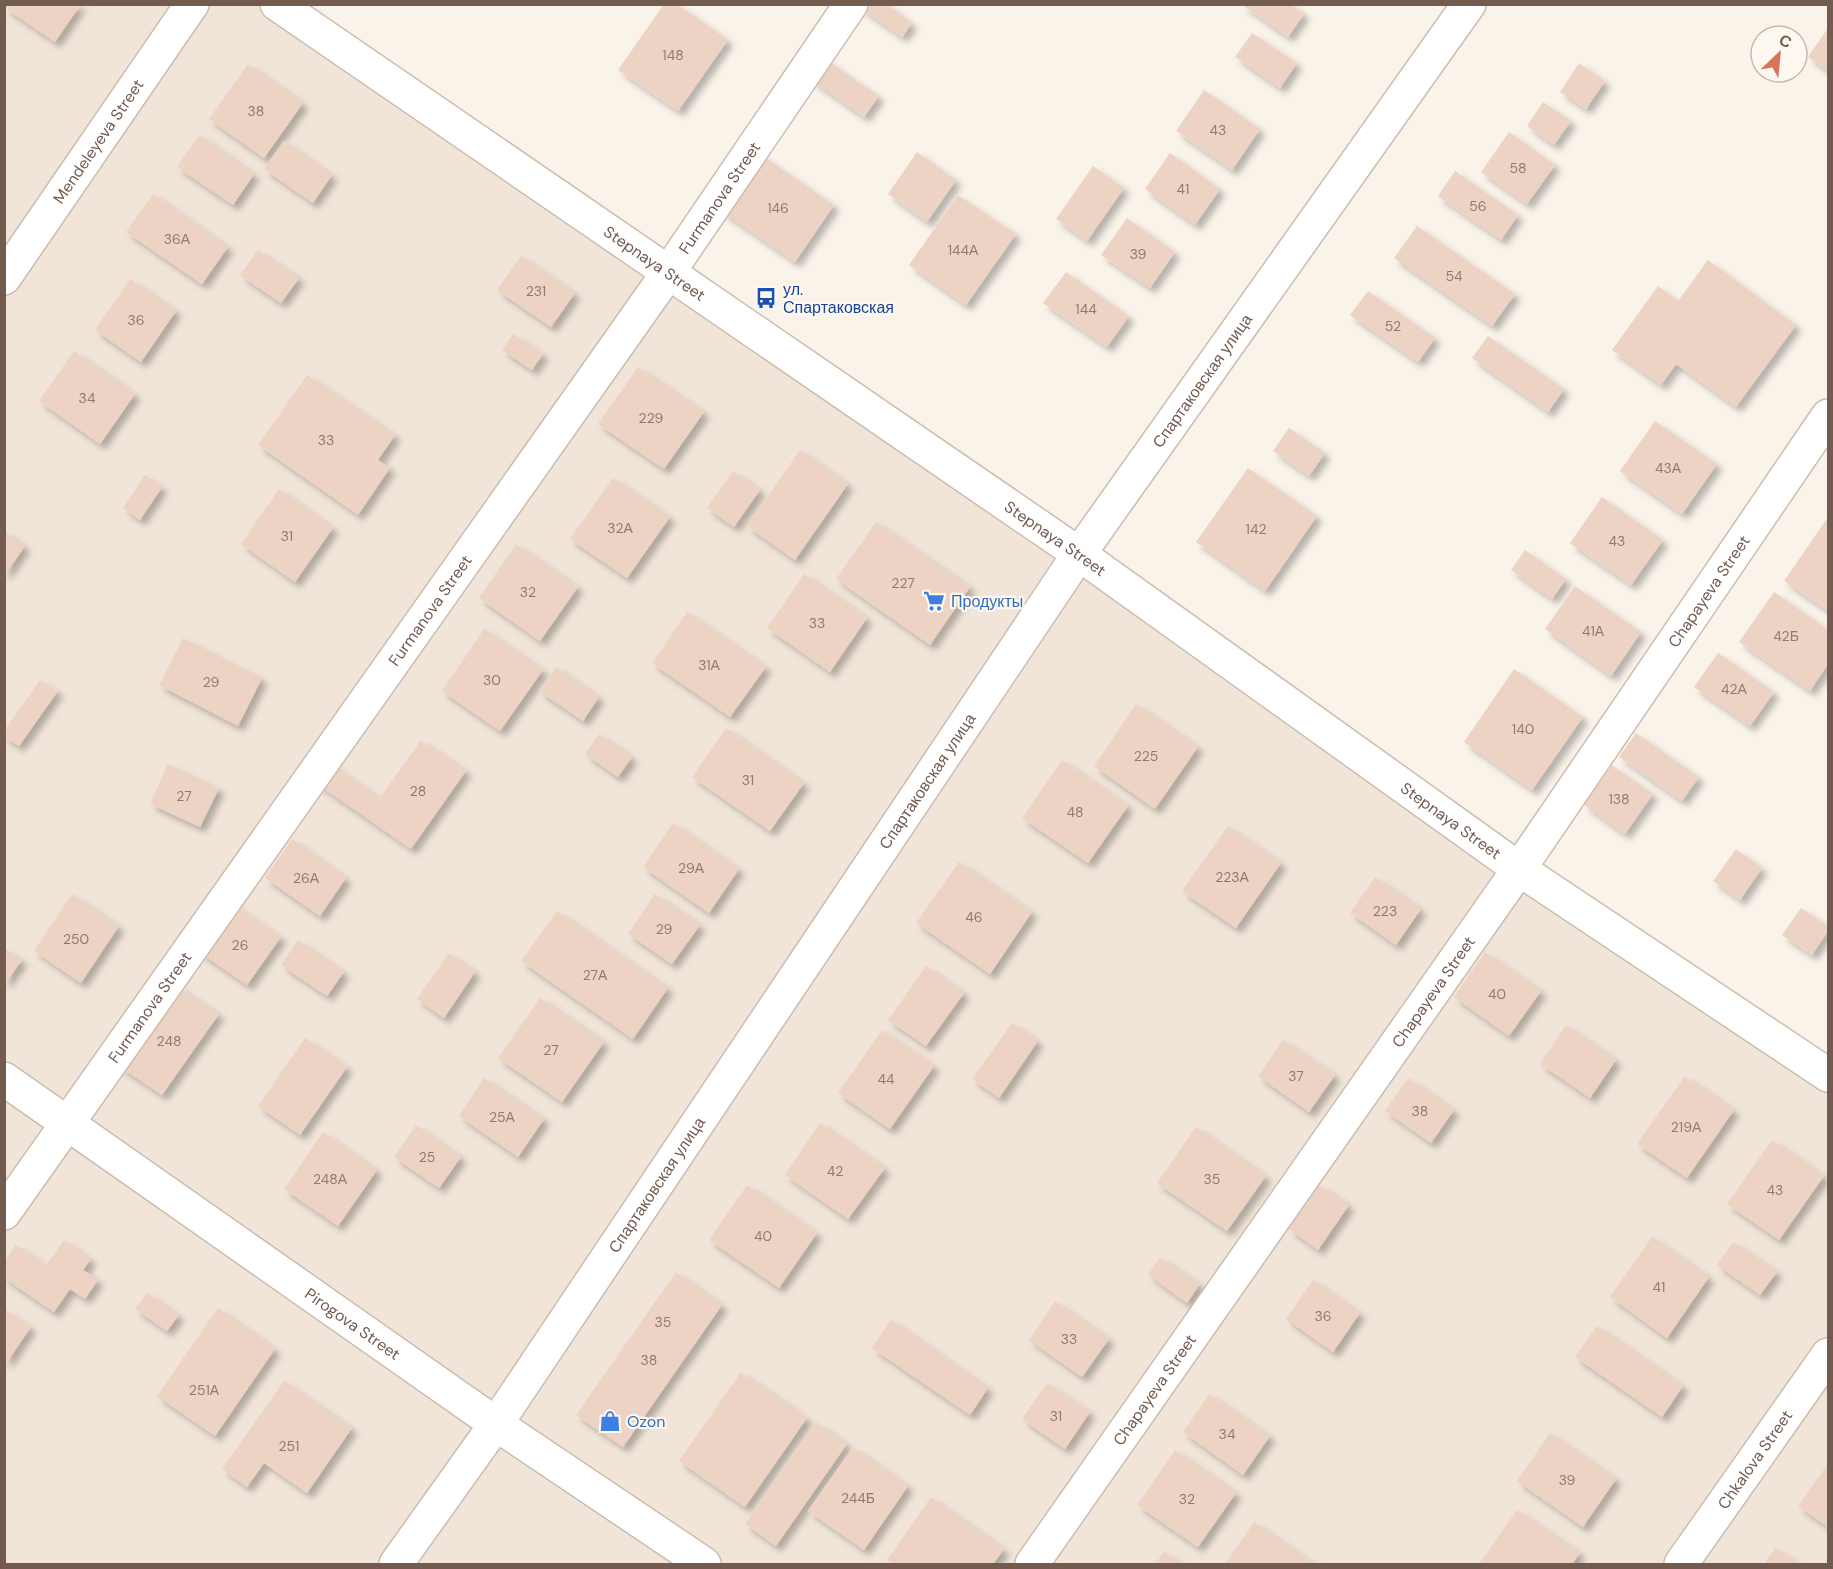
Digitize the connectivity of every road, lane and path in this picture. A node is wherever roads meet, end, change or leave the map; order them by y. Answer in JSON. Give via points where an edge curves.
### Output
{"nodes":[{"id":1,"x":192,"y":4,"type":"edge"},
{"id":2,"x":277,"y":4,"type":"edge"},
{"id":3,"x":851,"y":4,"type":"edge"},
{"id":4,"x":1469,"y":4,"type":"edge"},
{"id":5,"x":668,"y":273,"type":"junction"},
{"id":6,"x":4,"y":278,"type":"edge"},
{"id":7,"x":1828,"y":416,"type":"edge"},
{"id":8,"x":1079,"y":554,"type":"junction"},
{"id":9,"x":1519,"y":869,"type":"junction"},
{"id":10,"x":1828,"y":1075,"type":"edge"},
{"id":11,"x":4,"y":1079,"type":"edge"},
{"id":12,"x":67,"y":1124,"type":"junction"},
{"id":13,"x":4,"y":1213,"type":"edge"},
{"id":14,"x":1828,"y":1354,"type":"edge"},
{"id":15,"x":496,"y":1424,"type":"junction"},
{"id":16,"x":396,"y":1564,"type":"edge"},
{"id":17,"x":704,"y":1564,"type":"edge"},
{"id":18,"x":1032,"y":1564,"type":"edge"},
{"id":19,"x":1681,"y":1564,"type":"edge"}],
"edges":[{"from":1,"to":6,"type":"street","name":"Mendeleyeva Street"},
{"from":2,"to":5,"type":"street","name":"Stepnaya Street"},
{"from":3,"to":5,"type":"street","name":"Furmanova Street"},
{"from":4,"to":8,"type":"street","name":"Спартаковская улица"},
{"from":5,"to":8,"type":"street","name":"Stepnaya Street"},
{"from":5,"to":12,"type":"street","name":"Furmanova Street"},
{"from":7,"to":9,"type":"street","name":"Chapayeva Street"},
{"from":8,"to":9,"type":"street","name":"Stepnaya Street"},
{"from":8,"to":15,"type":"street","name":"Спартаковская улица"},
{"from":9,"to":10,"type":"street","name":"Stepnaya Street"},
{"from":9,"to":18,"type":"street","name":"Chapayeva Street"},
{"from":11,"to":12,"type":"street","name":"Pirogova Street"},
{"from":12,"to":13,"type":"street","name":"Furmanova Street"},
{"from":12,"to":15,"type":"street","name":"Pirogova Street"},
{"from":14,"to":19,"type":"street","name":"Chkalova Street"},
{"from":15,"to":16,"type":"street","name":"Спартаковская улица"},
{"from":15,"to":17,"type":"street","name":"Pirogova Street"}]}
